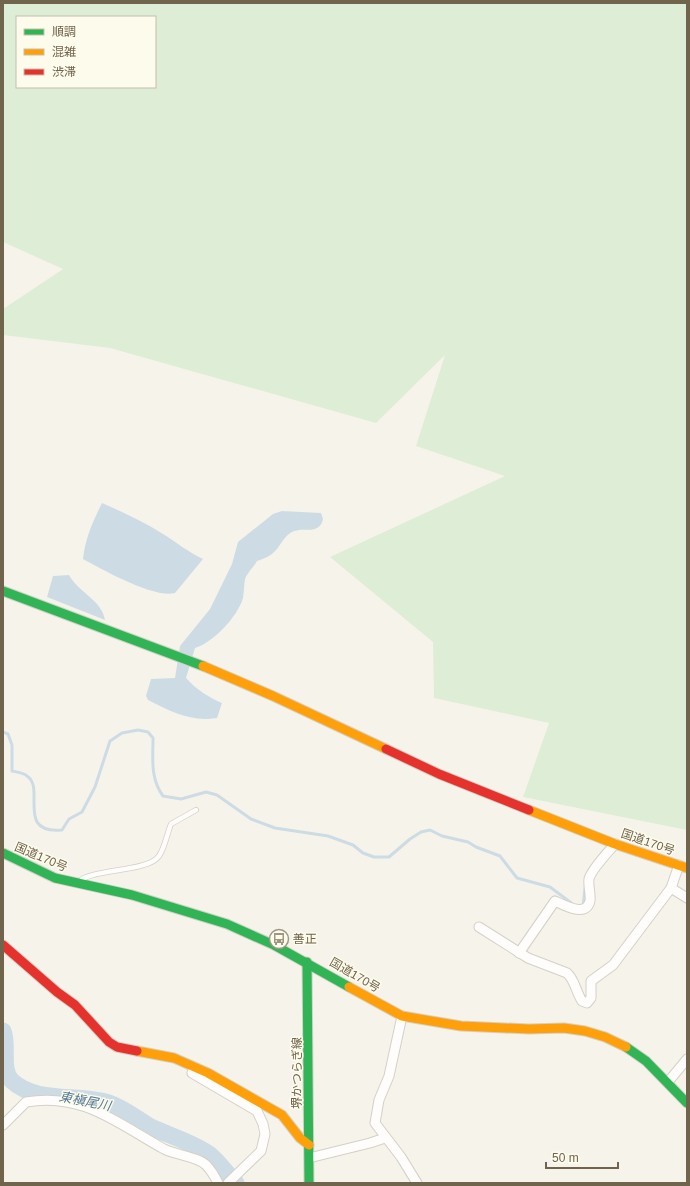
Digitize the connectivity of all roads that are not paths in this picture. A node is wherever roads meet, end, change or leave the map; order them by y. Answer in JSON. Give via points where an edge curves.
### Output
{"nodes":[{"id":1,"x":3,"y":590,"type":"edge"},
{"id":2,"x":196,"y":810,"type":"dead end"},
{"id":3,"x":614,"y":844,"type":"junction"},
{"id":4,"x":3,"y":853,"type":"edge"},
{"id":5,"x":683,"y":867,"type":"edge"},
{"id":6,"x":76,"y":882,"type":"junction"},
{"id":7,"x":671,"y":888,"type":"junction"},
{"id":8,"x":687,"y":898,"type":"edge"},
{"id":9,"x":479,"y":927,"type":"dead end"},
{"id":10,"x":3,"y":945,"type":"edge"},
{"id":11,"x":519,"y":953,"type":"junction"},
{"id":12,"x":307,"y":962,"type":"junction"},
{"id":13,"x":402,"y":1016,"type":"junction"},
{"id":14,"x":687,"y":1059,"type":"edge"},
{"id":15,"x":194,"y":1067,"type":"junction"},
{"id":16,"x":668,"y":1082,"type":"junction"},
{"id":17,"x":687,"y":1103,"type":"edge"},
{"id":18,"x":3,"y":1125,"type":"edge"},
{"id":19,"x":385,"y":1138,"type":"junction"},
{"id":20,"x":309,"y":1145,"type":"junction"},
{"id":21,"x":309,"y":1158,"type":"junction"},
{"id":22,"x":218,"y":1183,"type":"edge"},
{"id":23,"x":228,"y":1183,"type":"edge"},
{"id":24,"x":310,"y":1183,"type":"edge"},
{"id":25,"x":417,"y":1183,"type":"edge"}],
"edges":[{"from":1,"to":3,"type":"main road","name":"国道170号","via":[[198,664],[273,696],[439,774]]},
{"from":2,"to":6,"type":"lane","via":[[171,824],[158,857],[139,868],[125,868],[86,877]]},
{"from":3,"to":5,"type":"main road","name":"国道170号"},
{"from":3,"to":11,"type":"street","via":[[589,878],[590,902],[586,907],[582,910],[572,909],[555,901]]},
{"from":4,"to":6,"type":"main road","name":"国道170号","via":[[55,878]]},
{"from":5,"to":7,"type":"street"},
{"from":6,"to":12,"type":"main road","name":"国道170号","via":[[171,906],[226,924]]},
{"from":7,"to":8,"type":"street"},
{"from":7,"to":11,"type":"street","via":[[613,964],[591,981],[591,998],[587,1003],[578,995],[572,977],[567,973]]},
{"from":9,"to":11,"type":"street"},
{"from":10,"to":15,"type":"main road","via":[[56,992],[75,1005],[109,1042],[117,1047],[174,1058]]},
{"from":12,"to":13,"type":"main road","name":"国道170号"},
{"from":12,"to":20,"type":"main road","name":"堺かつらぎ線"},
{"from":13,"to":16,"type":"main road","name":"国道170号","via":[[461,1026],[564,1028],[585,1031],[625,1046]]},
{"from":13,"to":19,"type":"street","via":[[389,1076],[379,1100],[375,1123]]},
{"from":14,"to":16,"type":"street"},
{"from":15,"to":20,"type":"main road","via":[[282,1115],[300,1140]]},
{"from":15,"to":23,"type":"street","via":[[192,1073],[257,1111],[263,1124],[265,1134],[261,1151]]},
{"from":16,"to":17,"type":"main road","name":"国道170号"},
{"from":18,"to":22,"type":"street","via":[[26,1102],[58,1101],[80,1104],[112,1118],[166,1150],[202,1162]]},
{"from":19,"to":21,"type":"street"},
{"from":19,"to":25,"type":"street","via":[[401,1157]]},
{"from":20,"to":21,"type":"main road","name":"堺かつらぎ線"},
{"from":21,"to":24,"type":"main road","name":"堺かつらぎ線"}]}
